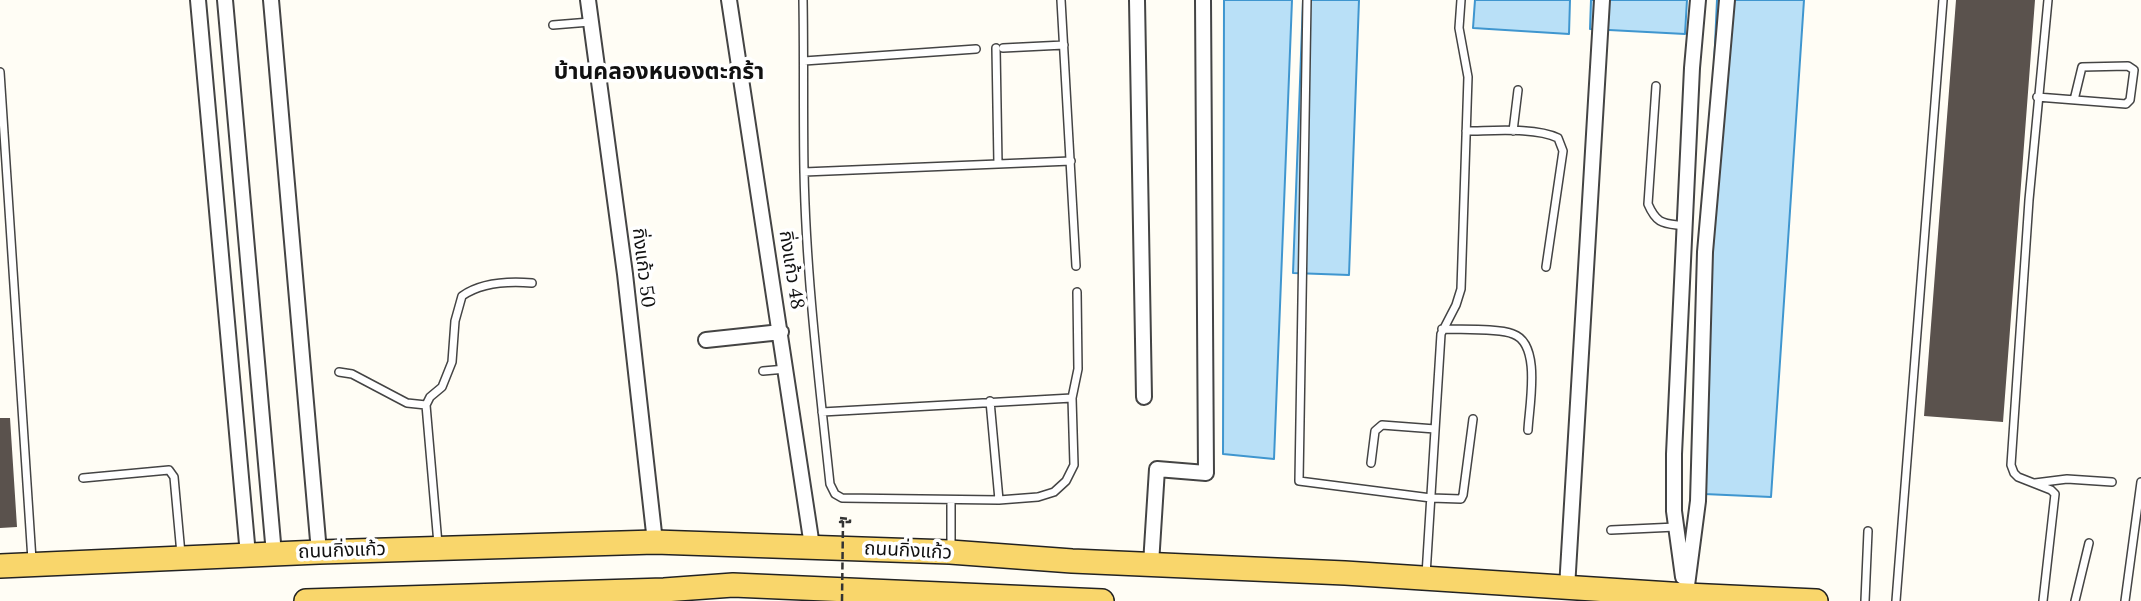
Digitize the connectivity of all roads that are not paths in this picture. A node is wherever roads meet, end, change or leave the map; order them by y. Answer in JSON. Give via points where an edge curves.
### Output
{"nodes":[{"id":1,"x":198,"y":0,"type":"edge"},
{"id":2,"x":225,"y":0,"type":"edge"},
{"id":3,"x":271,"y":0,"type":"edge"},
{"id":4,"x":588,"y":0,"type":"edge"},
{"id":5,"x":729,"y":0,"type":"edge"},
{"id":6,"x":803,"y":0,"type":"edge"},
{"id":7,"x":1061,"y":0,"type":"edge"},
{"id":8,"x":1138,"y":0,"type":"edge"},
{"id":9,"x":1203,"y":0,"type":"edge"},
{"id":10,"x":1307,"y":0,"type":"edge"},
{"id":11,"x":1461,"y":0,"type":"edge"},
{"id":12,"x":1602,"y":0,"type":"edge"},
{"id":13,"x":1698,"y":0,"type":"edge"},
{"id":14,"x":1727,"y":0,"type":"edge"},
{"id":15,"x":1943,"y":0,"type":"edge"},
{"id":16,"x":2048,"y":0,"type":"edge"},
{"id":17,"x":590,"y":22,"type":"junction"},
{"id":18,"x":553,"y":25,"type":"dead end"},
{"id":19,"x":1064,"y":45,"type":"junction"},
{"id":20,"x":976,"y":49,"type":"dead end"},
{"id":21,"x":804,"y":61,"type":"junction"},
{"id":22,"x":0,"y":72,"type":"edge"},
{"id":23,"x":1656,"y":86,"type":"dead end"},
{"id":24,"x":1518,"y":90,"type":"dead end"},
{"id":25,"x":2037,"y":97,"type":"junction"},
{"id":26,"x":2074,"y":100,"type":"junction"},
{"id":27,"x":1466,"y":131,"type":"junction"},
{"id":28,"x":1513,"y":131,"type":"junction"},
{"id":29,"x":1071,"y":161,"type":"junction"},
{"id":30,"x":998,"y":164,"type":"junction"},
{"id":31,"x":804,"y":172,"type":"junction"},
{"id":32,"x":1685,"y":226,"type":"junction"},
{"id":33,"x":1076,"y":266,"type":"dead end"},
{"id":34,"x":1546,"y":267,"type":"dead end"},
{"id":35,"x":532,"y":284,"type":"dead end"},
{"id":36,"x":1077,"y":292,"type":"dead end"},
{"id":37,"x":1443,"y":329,"type":"junction"},
{"id":38,"x":781,"y":332,"type":"junction"},
{"id":39,"x":706,"y":340,"type":"dead end"},
{"id":40,"x":787,"y":369,"type":"junction"},
{"id":41,"x":763,"y":371,"type":"dead end"},
{"id":42,"x":339,"y":372,"type":"dead end"},
{"id":43,"x":1144,"y":397,"type":"dead end"},
{"id":44,"x":1072,"y":398,"type":"junction"},
{"id":45,"x":990,"y":401,"type":"junction"},
{"id":46,"x":426,"y":405,"type":"junction"},
{"id":47,"x":822,"y":412,"type":"junction"},
{"id":48,"x":1473,"y":419,"type":"dead end"},
{"id":49,"x":1435,"y":429,"type":"junction"},
{"id":50,"x":1528,"y":429,"type":"dead end"},
{"id":51,"x":1370,"y":463,"type":"dead end"},
{"id":52,"x":83,"y":478,"type":"dead end"},
{"id":53,"x":2112,"y":482,"type":"dead end"},
{"id":54,"x":2141,"y":482,"type":"edge"},
{"id":55,"x":2035,"y":483,"type":"junction"},
{"id":56,"x":1431,"y":498,"type":"junction"},
{"id":57,"x":951,"y":500,"type":"junction"},
{"id":58,"x":999,"y":500,"type":"junction"},
{"id":59,"x":1676,"y":527,"type":"junction"},
{"id":60,"x":1611,"y":530,"type":"dead end"},
{"id":61,"x":1868,"y":531,"type":"dead end"},
{"id":62,"x":655,"y":542,"type":"junction"},
{"id":63,"x":2089,"y":543,"type":"dead end"},
{"id":64,"x":812,"y":546,"type":"junction"},
{"id":65,"x":439,"y":548,"type":"junction"},
{"id":66,"x":318,"y":552,"type":"junction"},
{"id":67,"x":950,"y":552,"type":"junction"},
{"id":68,"x":274,"y":554,"type":"junction"},
{"id":69,"x":248,"y":555,"type":"junction"},
{"id":70,"x":181,"y":558,"type":"junction"},
{"id":71,"x":1151,"y":564,"type":"junction"},
{"id":72,"x":32,"y":565,"type":"junction"},
{"id":73,"x":0,"y":566,"type":"edge"},
{"id":74,"x":1426,"y":579,"type":"junction"},
{"id":75,"x":1567,"y":588,"type":"junction"},
{"id":76,"x":1685,"y":598,"type":"edge"},
{"id":77,"x":420,"y":599,"type":"edge"},
{"id":78,"x":515,"y":599,"type":"edge"},
{"id":79,"x":306,"y":601,"type":"edge"},
{"id":80,"x":379,"y":601,"type":"edge"},
{"id":81,"x":541,"y":601,"type":"edge"},
{"id":82,"x":1102,"y":601,"type":"edge"},
{"id":83,"x":1816,"y":601,"type":"edge"},
{"id":84,"x":1865,"y":601,"type":"edge"},
{"id":85,"x":1896,"y":601,"type":"edge"},
{"id":86,"x":2043,"y":601,"type":"edge"},
{"id":87,"x":2075,"y":601,"type":"edge"},
{"id":88,"x":2125,"y":601,"type":"edge"}],
"edges":[{"from":1,"to":69,"type":"street"},
{"from":2,"to":68,"type":"street"},
{"from":3,"to":66,"type":"street"},
{"from":4,"to":17,"type":"street","name":"กิ่งแก้ว 50"},
{"from":5,"to":38,"type":"street","name":"กิ่งแก้ว 48"},
{"from":6,"to":21,"type":"lane"},
{"from":7,"to":19,"type":"lane"},
{"from":8,"to":43,"type":"street"},
{"from":9,"to":71,"type":"street","via":[[1206,473],[1157,470]]},
{"from":10,"to":56,"type":"lane","via":[[1299,481]]},
{"from":11,"to":27,"type":"lane","via":[[1459,28],[1468,77]]},
{"from":12,"to":75,"type":"street"},
{"from":13,"to":32,"type":"street"},
{"from":14,"to":76,"type":"street","via":[[1705,252],[1698,501]]},
{"from":15,"to":85,"type":"lane"},
{"from":16,"to":25,"type":"lane"},
{"from":17,"to":18,"type":"lane"},
{"from":17,"to":62,"type":"street","name":"กิ่งแก้ว 50"},
{"from":19,"to":29,"type":"lane"},
{"from":19,"to":30,"type":"lane","via":[[1000,48]]},
{"from":20,"to":21,"type":"lane"},
{"from":21,"to":31,"type":"lane"},
{"from":22,"to":72,"type":"lane"},
{"from":23,"to":32,"type":"lane","via":[[1648,204],[1661,223]]},
{"from":24,"to":28,"type":"lane"},
{"from":25,"to":26,"type":"lane"},
{"from":25,"to":55,"type":"lane","via":[[2011,465],[2018,477]]},
{"from":26,"to":26,"type":"lane","via":[[2128,103],[2134,70],[2128,66],[2082,67]]},
{"from":27,"to":28,"type":"lane"},
{"from":27,"to":37,"type":"lane","via":[[1461,289]]},
{"from":28,"to":34,"type":"lane","via":[[1552,135],[1561,142]]},
{"from":29,"to":30,"type":"lane"},
{"from":29,"to":33,"type":"lane"},
{"from":30,"to":31,"type":"lane"},
{"from":31,"to":47,"type":"lane"},
{"from":32,"to":59,"type":"street","via":[[1674,454]]},
{"from":35,"to":46,"type":"lane","via":[[482,286],[462,296],[452,362],[442,387]]},
{"from":36,"to":44,"type":"lane","via":[[1078,369]]},
{"from":37,"to":49,"type":"lane"},
{"from":37,"to":50,"type":"lane","via":[[1512,333],[1526,345],[1532,366]]},
{"from":38,"to":39,"type":"street"},
{"from":38,"to":40,"type":"street","name":"กิ่งแก้ว 48"},
{"from":40,"to":41,"type":"lane"},
{"from":40,"to":64,"type":"street","name":"กิ่งแก้ว 48"},
{"from":42,"to":46,"type":"lane","via":[[352,374],[407,403]]},
{"from":44,"to":45,"type":"lane"},
{"from":44,"to":58,"type":"lane","via":[[1074,465],[1066,481],[1054,492],[1038,497]]},
{"from":45,"to":47,"type":"lane"},
{"from":45,"to":58,"type":"lane"},
{"from":46,"to":65,"type":"lane"},
{"from":47,"to":57,"type":"lane","via":[[835,494],[842,498]]},
{"from":48,"to":56,"type":"lane","via":[[1463,495],[1458,500]]},
{"from":49,"to":51,"type":"lane","via":[[1382,425],[1375,431]]},
{"from":49,"to":56,"type":"lane"},
{"from":52,"to":70,"type":"lane","via":[[169,470],[174,477]]},
{"from":53,"to":55,"type":"lane"},
{"from":54,"to":88,"type":"lane"},
{"from":55,"to":86,"type":"lane","via":[[2051,490],[2056,500]]},
{"from":56,"to":74,"type":"lane"},
{"from":57,"to":58,"type":"lane"},
{"from":57,"to":67,"type":"lane"},
{"from":59,"to":60,"type":"lane"},
{"from":59,"to":76,"type":"street"},
{"from":61,"to":84,"type":"lane"},
{"from":62,"to":64,"type":"main road","name":"ถนนกิ่งแก้ว"},
{"from":62,"to":65,"type":"main road","name":"ถนนกิ่งแก้ว"},
{"from":63,"to":87,"type":"lane"},
{"from":64,"to":67,"type":"main road","name":"ถนนกิ่งแก้ว"},
{"from":65,"to":66,"type":"main road","name":"ถนนกิ่งแก้ว"},
{"from":66,"to":68,"type":"main road","name":"ถนนกิ่งแก้ว"},
{"from":67,"to":71,"type":"main road","name":"ถนนกิ่งแก้ว"},
{"from":68,"to":69,"type":"main road","name":"ถนนกิ่งแก้ว"},
{"from":69,"to":70,"type":"main road","name":"ถนนกิ่งแก้ว"},
{"from":70,"to":72,"type":"main road","name":"ถนนกิ่งแก้ว"},
{"from":71,"to":74,"type":"main road","name":"ถนนกิ่งแก้ว"},
{"from":72,"to":73,"type":"main road","name":"ถนนกิ่งแก้ว"},
{"from":74,"to":75,"type":"main road","name":"ถนนกิ่งแก้ว"},
{"from":75,"to":76,"type":"main road","name":"ถนนกิ่งแก้ว"},
{"from":76,"to":83,"type":"main road","name":"ถนนกิ่งแก้ว"},
{"from":77,"to":78,"type":"main road"},
{"from":77,"to":80,"type":"main road"},
{"from":78,"to":81,"type":"street"},
{"from":78,"to":82,"type":"main road","via":[[733,585]]},
{"from":79,"to":80,"type":"main road"}]}
